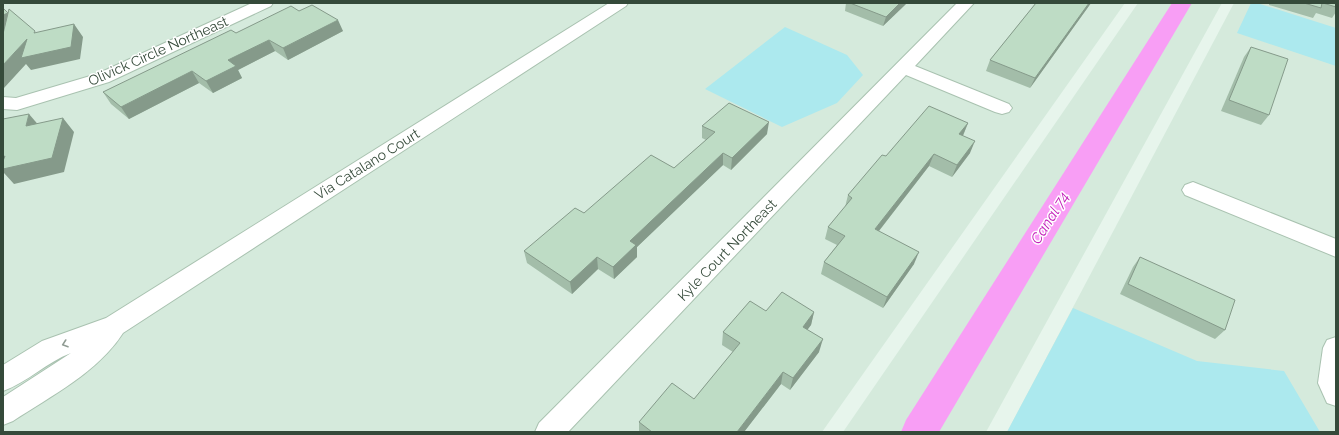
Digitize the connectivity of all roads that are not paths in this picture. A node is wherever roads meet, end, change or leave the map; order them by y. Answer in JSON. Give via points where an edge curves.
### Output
{"nodes":[{"id":1,"x":265,"y":3,"type":"edge"},
{"id":2,"x":620,"y":3,"type":"edge"},
{"id":3,"x":966,"y":3,"type":"edge"},
{"id":4,"x":904,"y":68,"type":"junction"},
{"id":5,"x":3,"y":103,"type":"edge"},
{"id":6,"x":1002,"y":108,"type":"dead end"},
{"id":7,"x":1193,"y":190,"type":"dead end"},
{"id":8,"x":1336,"y":248,"type":"edge"},
{"id":9,"x":115,"y":325,"type":"junction"},
{"id":10,"x":1336,"y":348,"type":"edge"},
{"id":11,"x":3,"y":379,"type":"edge"},
{"id":12,"x":1336,"y":394,"type":"edge"},
{"id":13,"x":5,"y":408,"type":"edge"},
{"id":14,"x":549,"y":432,"type":"edge"}],
"edges":[{"from":1,"to":5,"type":"street","name":"Olivick Circle Northeast","via":[[103,78],[17,104]]},
{"from":2,"to":9,"type":"street","name":"Via Catalano Court"},
{"from":3,"to":4,"type":"street","name":"Kyle Court Northeast"},
{"from":4,"to":6,"type":"street"},
{"from":4,"to":14,"type":"street","name":"Kyle Court Northeast"},
{"from":7,"to":8,"type":"street"},
{"from":9,"to":11,"type":"street","name":"Via Catalano Court","one_way":true,"via":[[51,349]]},
{"from":9,"to":13,"type":"street","name":"Via Catalano Court","via":[[92,352],[72,368]]},
{"from":10,"to":12,"type":"street","via":[[1331,383]]}]}
